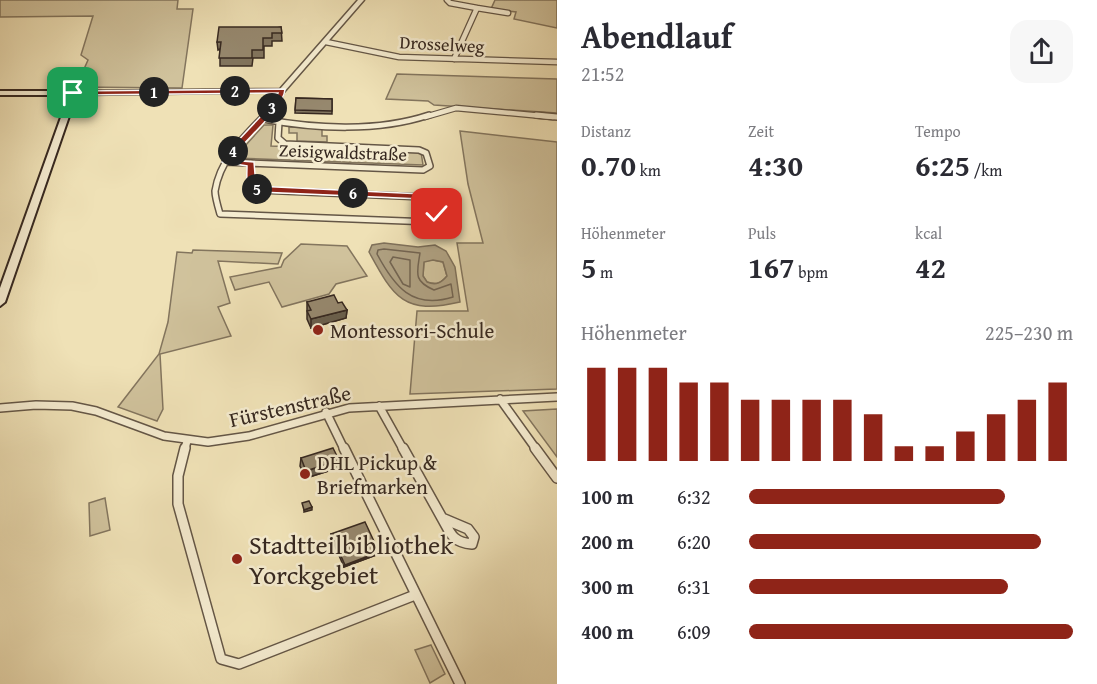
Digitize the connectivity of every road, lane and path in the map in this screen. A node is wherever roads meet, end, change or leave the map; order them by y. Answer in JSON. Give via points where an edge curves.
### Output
{"nodes":[{"id":1,"x":361,"y":0,"type":"edge"},
{"id":2,"x":447,"y":0,"type":"edge"},
{"id":3,"x":477,"y":8,"type":"junction"},
{"id":4,"x":508,"y":13,"type":"dead end"},
{"id":5,"x":326,"y":42,"type":"junction"},
{"id":6,"x":454,"y":59,"type":"junction"},
{"id":7,"x":557,"y":62,"type":"edge"},
{"id":8,"x":282,"y":91,"type":"junction"},
{"id":9,"x":0,"y":93,"type":"edge"},
{"id":10,"x":73,"y":93,"type":"junction"},
{"id":11,"x":557,"y":117,"type":"edge"},
{"id":12,"x":263,"y":119,"type":"junction"},
{"id":13,"x":279,"y":122,"type":"junction"},
{"id":14,"x":225,"y":162,"type":"junction"},
{"id":15,"x":251,"y":164,"type":"junction"},
{"id":16,"x":0,"y":302,"type":"edge"},
{"id":17,"x":557,"y":397,"type":"edge"},
{"id":18,"x":500,"y":399,"type":"junction"},
{"id":19,"x":379,"y":406,"type":"junction"},
{"id":20,"x":0,"y":408,"type":"edge"},
{"id":21,"x":326,"y":412,"type":"junction"},
{"id":22,"x":187,"y":441,"type":"junction"},
{"id":23,"x":557,"y":478,"type":"edge"},
{"id":24,"x":442,"y":518,"type":"dead end"},
{"id":25,"x":415,"y":595,"type":"junction"},
{"id":26,"x":460,"y":684,"type":"edge"}],
"edges":[{"from":1,"to":5,"type":"street","name":"Zeisigwaldstraße"},
{"from":2,"to":3,"type":"street"},
{"from":3,"to":4,"type":"street"},
{"from":3,"to":6,"type":"street"},
{"from":5,"to":6,"type":"street","name":"Drosselweg","via":[[399,57]]},
{"from":5,"to":8,"type":"street","name":"Zeisigwaldstraße"},
{"from":6,"to":7,"type":"street","name":"Drosselweg"},
{"from":8,"to":10,"type":"street"},
{"from":8,"to":12,"type":"street","name":"Zeisigwaldstraße","via":[[281,98]]},
{"from":9,"to":10,"type":"main road"},
{"from":10,"to":16,"type":"main road"},
{"from":11,"to":13,"type":"street","via":[[456,108],[386,125]]},
{"from":12,"to":13,"type":"street"},
{"from":12,"to":14,"type":"street","name":"Zeisigwaldstraße"},
{"from":13,"to":15,"type":"street","name":"Zeisigwaldstraße","via":[[278,138],[285,144],[418,150],[426,153],[430,166],[423,170]]},
{"from":14,"to":15,"type":"street","name":"Zeisigwaldstraße"},
{"from":14,"to":15,"type":"street","name":"Zeisigwaldstraße","via":[[215,192],[220,214],[431,222],[437,214],[435,203],[423,197],[259,190],[250,184]]},
{"from":17,"to":18,"type":"street","name":"Fürstenstraße"},
{"from":18,"to":19,"type":"street","name":"Fürstenstraße"},
{"from":18,"to":23,"type":"street"},
{"from":19,"to":21,"type":"street","name":"Fürstenstraße"},
{"from":19,"to":24,"type":"street","name":"Fürstenstraße"},
{"from":20,"to":22,"type":"street","name":"Fürstenstraße","via":[[72,405]]},
{"from":21,"to":22,"type":"street","name":"Fürstenstraße","via":[[247,437]]},
{"from":21,"to":25,"type":"street"},
{"from":22,"to":25,"type":"street","via":[[178,476],[178,504],[220,659],[239,664]]},
{"from":25,"to":26,"type":"street"}]}
